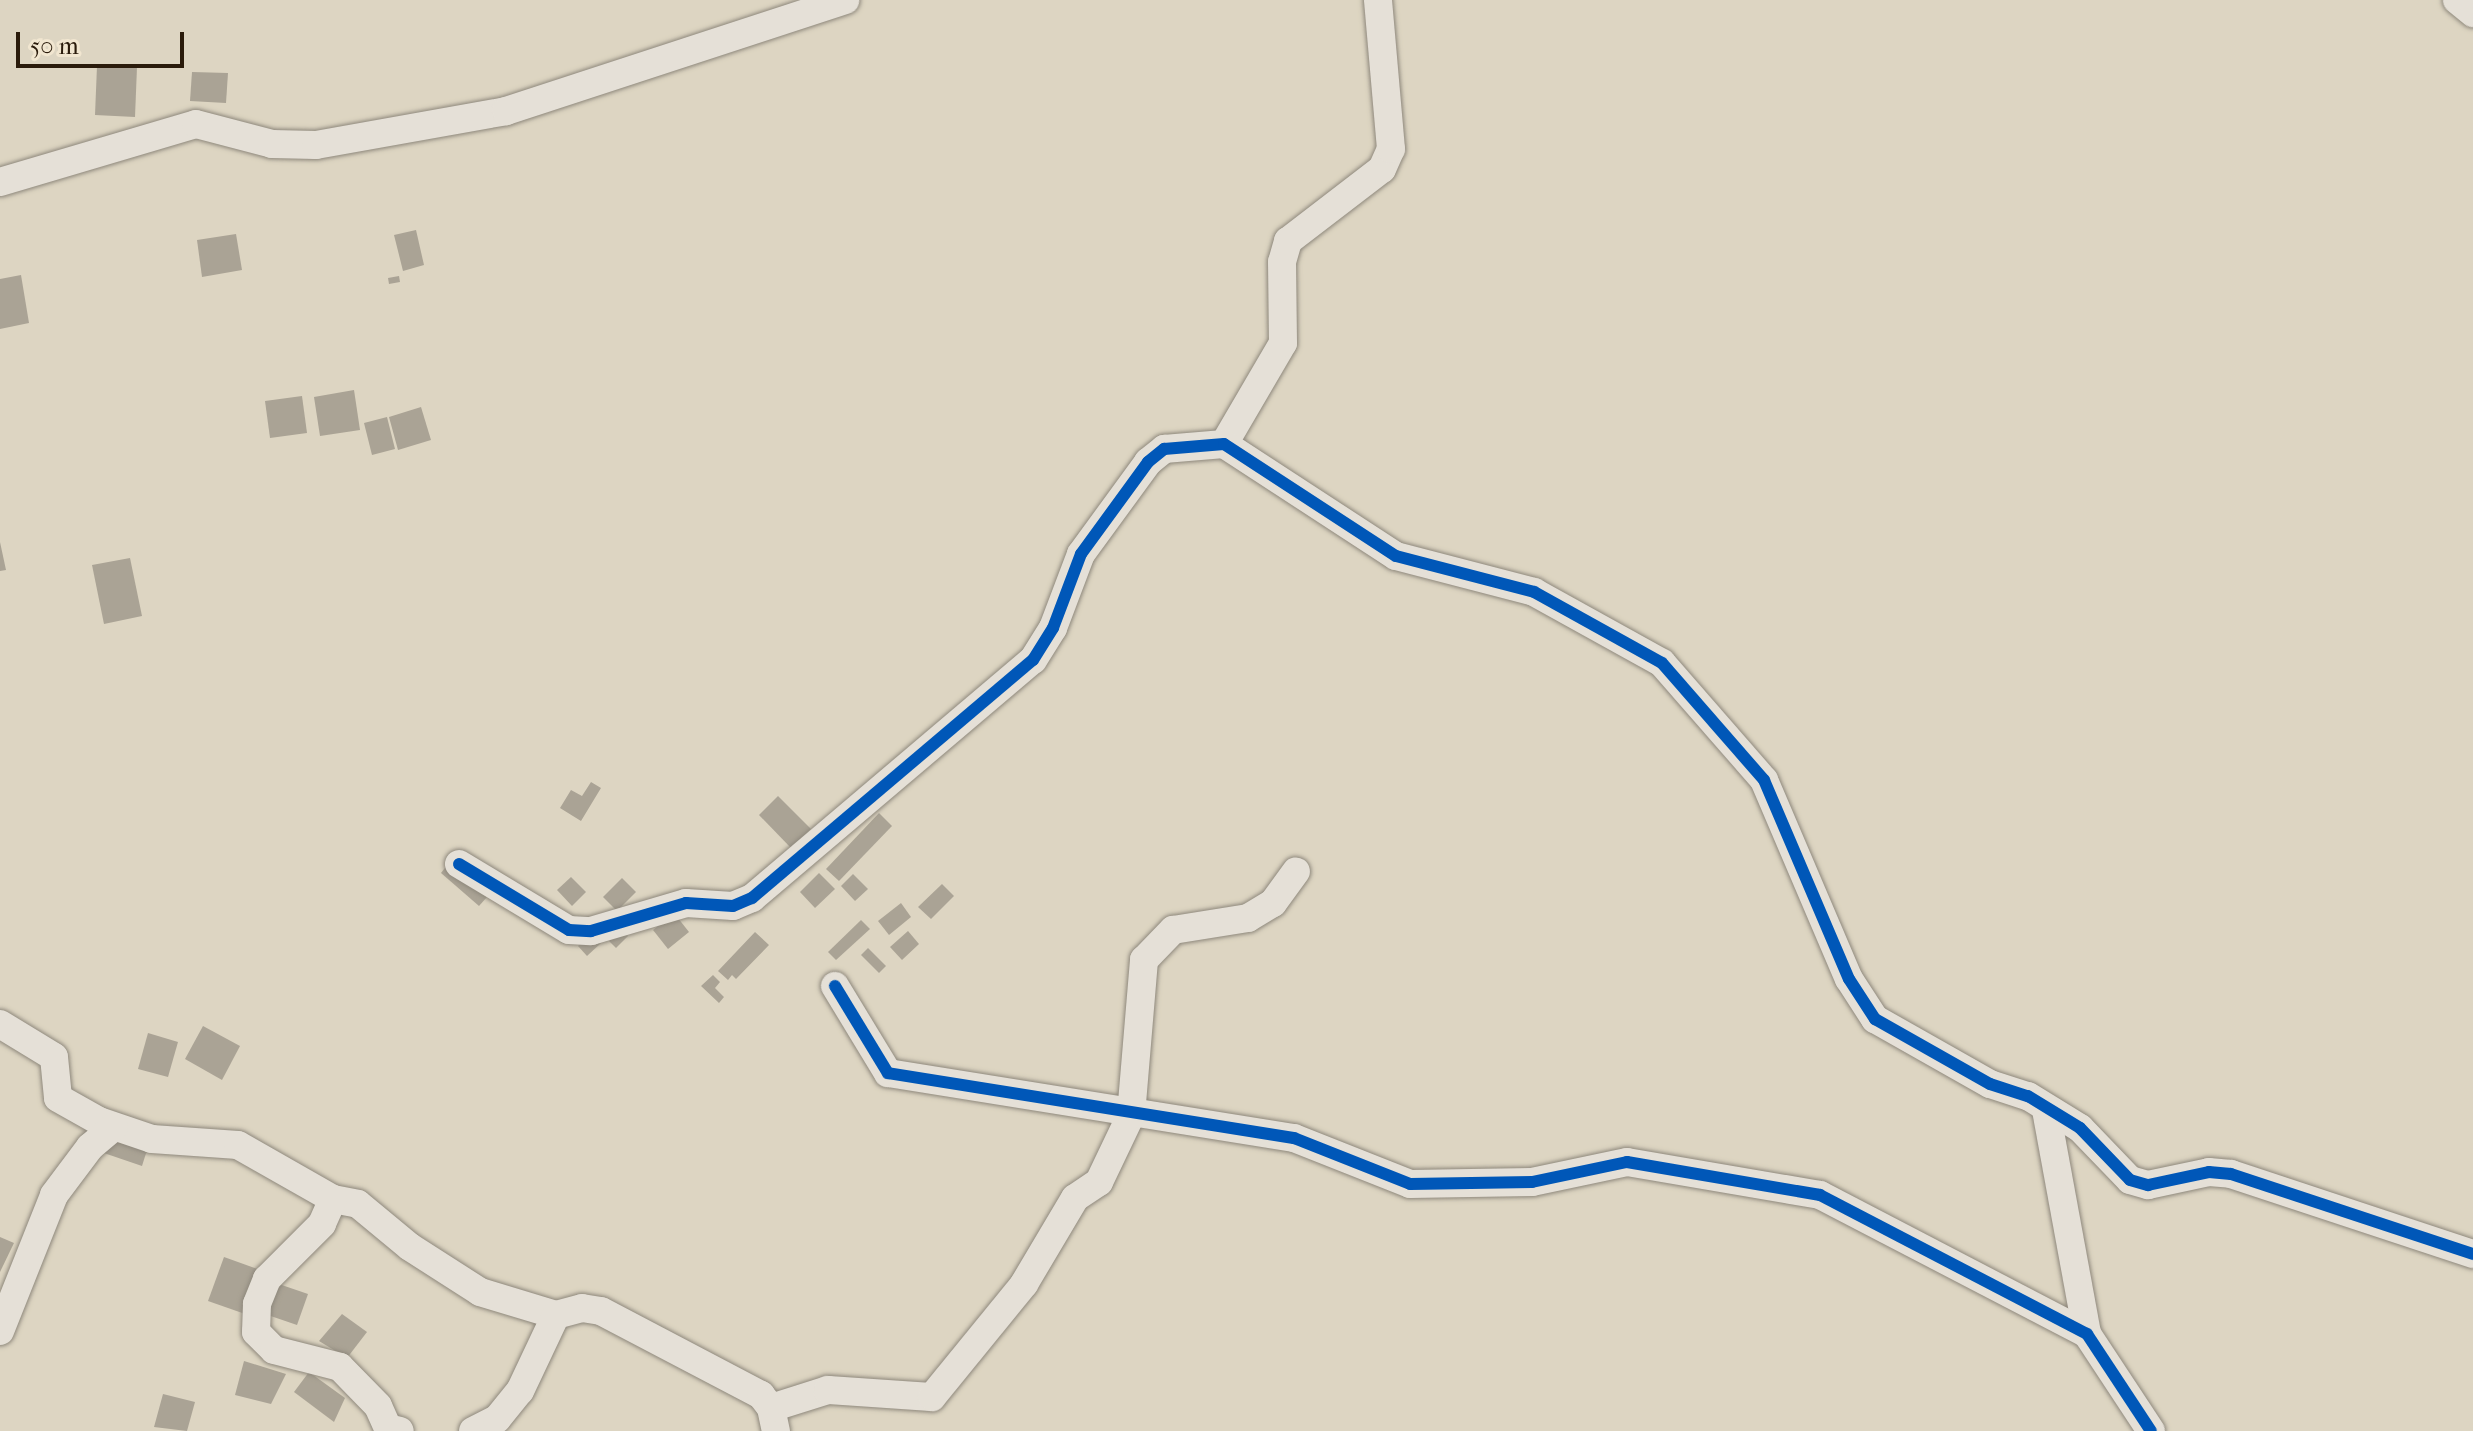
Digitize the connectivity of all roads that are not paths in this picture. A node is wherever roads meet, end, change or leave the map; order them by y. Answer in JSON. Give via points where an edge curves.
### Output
{"nodes":[{"id":1,"x":845,"y":0,"type":"edge"},
{"id":2,"x":1378,"y":0,"type":"edge"},
{"id":3,"x":2457,"y":0,"type":"edge"},
{"id":4,"x":2473,"y":13,"type":"edge"},
{"id":5,"x":0,"y":182,"type":"edge"},
{"id":6,"x":1224,"y":444,"type":"junction"},
{"id":7,"x":459,"y":864,"type":"dead end"},
{"id":8,"x":1296,"y":871,"type":"dead end"},
{"id":9,"x":835,"y":986,"type":"dead end"},
{"id":10,"x":0,"y":1024,"type":"edge"},
{"id":11,"x":2046,"y":1110,"type":"junction"},
{"id":12,"x":1131,"y":1115,"type":"junction"},
{"id":13,"x":114,"y":1127,"type":"junction"},
{"id":14,"x":333,"y":1199,"type":"junction"},
{"id":15,"x":2473,"y":1254,"type":"edge"},
{"id":16,"x":556,"y":1315,"type":"junction"},
{"id":17,"x":0,"y":1331,"type":"edge"},
{"id":18,"x":2087,"y":1334,"type":"junction"},
{"id":19,"x":773,"y":1419,"type":"edge"},
{"id":20,"x":400,"y":1431,"type":"edge"},
{"id":21,"x":473,"y":1431,"type":"edge"},
{"id":22,"x":2151,"y":1431,"type":"edge"}],
"edges":[{"from":1,"to":5,"type":"street","via":[[506,111],[316,145],[272,144],[196,124]]},
{"from":2,"to":6,"type":"street","via":[[1391,149],[1382,169],[1288,241],[1282,262],[1283,343]]},
{"from":3,"to":4,"type":"street"},
{"from":6,"to":7,"type":"street","via":[[1164,449],[1148,462],[1081,554],[1053,628],[1033,660],[752,898],[733,906],[686,903],[591,931],[569,930]]},
{"from":6,"to":11,"type":"street","via":[[1396,556],[1534,592],[1662,663],[1764,780],[1861,1004],[1875,1019]]},
{"from":8,"to":12,"type":"street","via":[[1273,903],[1248,918],[1173,930],[1144,960]]},
{"from":9,"to":12,"type":"street","via":[[888,1073]]},
{"from":10,"to":13,"type":"street","via":[[54,1057],[58,1098]]},
{"from":11,"to":15,"type":"street","via":[[2080,1128],[2130,1180],[2148,1185],[2209,1172],[2231,1174]]},
{"from":11,"to":18,"type":"street"},
{"from":12,"to":18,"type":"street","via":[[1294,1138],[1410,1184],[1532,1182],[1627,1162],[1820,1195]]},
{"from":12,"to":19,"type":"street","via":[[1099,1182],[1075,1198],[1024,1284],[932,1397],[828,1390]]},
{"from":13,"to":14,"type":"street","via":[[152,1139],[238,1145]]},
{"from":13,"to":17,"type":"street","via":[[90,1147],[54,1195]]},
{"from":14,"to":16,"type":"street","via":[[358,1204],[410,1247],[480,1292]]},
{"from":14,"to":20,"type":"street","via":[[322,1224],[267,1279],[257,1304],[256,1332],[274,1350],[340,1367],[378,1406],[388,1428]]},
{"from":16,"to":19,"type":"street","via":[[582,1308],[601,1311],[761,1395]]},
{"from":16,"to":21,"type":"street","via":[[520,1391],[497,1419]]},
{"from":18,"to":22,"type":"street"}]}
